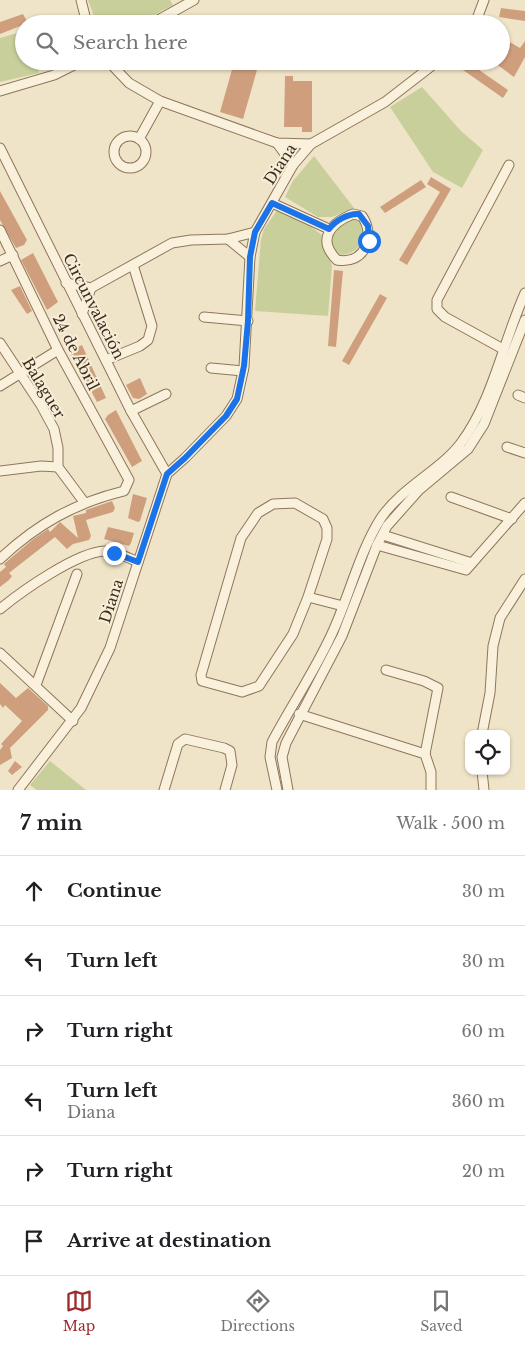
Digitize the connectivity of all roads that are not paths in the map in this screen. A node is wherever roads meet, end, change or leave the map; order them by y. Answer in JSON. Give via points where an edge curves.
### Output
{"nodes":[{"id":1,"x":80,"y":0,"type":"edge"},
{"id":2,"x":194,"y":0,"type":"edge"},
{"id":3,"x":484,"y":0,"type":"edge"},
{"id":4,"x":84,"y":15,"type":"edge"},
{"id":5,"x":167,"y":15,"type":"edge"},
{"id":6,"x":478,"y":15,"type":"edge"},
{"id":7,"x":64,"y":70,"type":"edge"},
{"id":8,"x":117,"y":70,"type":"edge"},
{"id":9,"x":426,"y":70,"type":"edge"},
{"id":10,"x":0,"y":91,"type":"edge"},
{"id":11,"x":160,"y":101,"type":"junction"},
{"id":12,"x":139,"y":139,"type":"dead end"},
{"id":13,"x":276,"y":143,"type":"junction"},
{"id":14,"x":310,"y":144,"type":"junction"},
{"id":15,"x":0,"y":148,"type":"edge"},
{"id":16,"x":293,"y":165,"type":"junction"},
{"id":17,"x":509,"y":165,"type":"dead end"},
{"id":18,"x":272,"y":203,"type":"junction"},
{"id":19,"x":329,"y":229,"type":"junction"},
{"id":20,"x":0,"y":230,"type":"edge"},
{"id":21,"x":255,"y":232,"type":"junction"},
{"id":22,"x":228,"y":239,"type":"junction"},
{"id":23,"x":13,"y":254,"type":"junction"},
{"id":24,"x":250,"y":257,"type":"junction"},
{"id":25,"x":0,"y":261,"type":"edge"},
{"id":26,"x":133,"y":265,"type":"junction"},
{"id":27,"x":66,"y":283,"type":"junction"},
{"id":28,"x":91,"y":288,"type":"junction"},
{"id":29,"x":525,"y":293,"type":"edge"},
{"id":30,"x":82,"y":314,"type":"junction"},
{"id":31,"x":204,"y":317,"type":"dead end"},
{"id":32,"x":525,"y":320,"type":"edge"},
{"id":33,"x":248,"y":321,"type":"junction"},
{"id":34,"x":0,"y":343,"type":"edge"},
{"id":35,"x":503,"y":349,"type":"junction"},
{"id":36,"x":58,"y":350,"type":"junction"},
{"id":37,"x":106,"y":360,"type":"junction"},
{"id":38,"x":211,"y":368,"type":"dead end"},
{"id":39,"x":243,"y":371,"type":"junction"},
{"id":40,"x":20,"y":373,"type":"junction"},
{"id":41,"x":0,"y":386,"type":"edge"},
{"id":42,"x":166,"y":394,"type":"dead end"},
{"id":43,"x":131,"y":411,"type":"junction"},
{"id":44,"x":507,"y":447,"type":"dead end"},
{"id":45,"x":525,"y":453,"type":"edge"},
{"id":46,"x":58,"y":467,"type":"junction"},
{"id":47,"x":0,"y":471,"type":"edge"},
{"id":48,"x":167,"y":474,"type":"junction"},
{"id":49,"x":451,"y":497,"type":"dead end"},
{"id":50,"x":84,"y":502,"type":"junction"},
{"id":51,"x":525,"y":503,"type":"edge"},
{"id":52,"x":512,"y":518,"type":"junction"},
{"id":53,"x":383,"y":535,"type":"junction"},
{"id":54,"x":0,"y":545,"type":"edge"},
{"id":55,"x":377,"y":545,"type":"junction"},
{"id":56,"x":3,"y":556,"type":"edge"},
{"id":57,"x":138,"y":562,"type":"junction"},
{"id":58,"x":472,"y":563,"type":"junction"},
{"id":59,"x":76,"y":574,"type":"dead end"},
{"id":60,"x":525,"y":579,"type":"edge"},
{"id":61,"x":308,"y":597,"type":"junction"},
{"id":62,"x":343,"y":606,"type":"junction"},
{"id":63,"x":0,"y":609,"type":"edge"},
{"id":64,"x":0,"y":653,"type":"edge"},
{"id":65,"x":386,"y":670,"type":"dead end"},
{"id":66,"x":36,"y":685,"type":"junction"},
{"id":67,"x":299,"y":714,"type":"junction"},
{"id":68,"x":73,"y":721,"type":"junction"},
{"id":69,"x":483,"y":730,"type":"edge"},
{"id":70,"x":425,"y":754,"type":"junction"},
{"id":71,"x":482,"y":775,"type":"edge"},
{"id":72,"x":18,"y":790,"type":"edge"},
{"id":73,"x":164,"y":790,"type":"edge"},
{"id":74,"x":225,"y":790,"type":"edge"},
{"id":75,"x":277,"y":790,"type":"edge"},
{"id":76,"x":288,"y":790,"type":"edge"},
{"id":77,"x":431,"y":790,"type":"edge"},
{"id":78,"x":484,"y":790,"type":"edge"}],
"edges":[{"from":1,"to":4,"type":"street"},
{"from":2,"to":5,"type":"street"},
{"from":3,"to":6,"type":"street"},
{"from":7,"to":10,"type":"street"},
{"from":8,"to":11,"type":"street","via":[[129,83]]},
{"from":9,"to":14,"type":"street","name":"Diana","via":[[385,102]]},
{"from":11,"to":12,"type":"street"},
{"from":11,"to":13,"type":"street"},
{"from":13,"to":14,"type":"street"},
{"from":13,"to":16,"type":"street"},
{"from":14,"to":16,"type":"street","name":"Diana"},
{"from":15,"to":27,"type":"street","name":"Circunvalación"},
{"from":16,"to":18,"type":"street","name":"Diana"},
{"from":17,"to":35,"type":"street","via":[[437,300],[437,309],[445,317]]},
{"from":18,"to":19,"type":"street"},
{"from":18,"to":21,"type":"street","name":"Diana"},
{"from":19,"to":19,"type":"street","via":[[328,243],[337,260],[350,260],[366,249],[369,231],[359,214],[339,220]]},
{"from":20,"to":23,"type":"street","name":"24 de Abril"},
{"from":21,"to":22,"type":"street"},
{"from":21,"to":24,"type":"street","name":"Diana"},
{"from":22,"to":24,"type":"street"},
{"from":22,"to":26,"type":"street","via":[[172,243]]},
{"from":23,"to":25,"type":"street"},
{"from":23,"to":36,"type":"street","name":"24 de Abril"},
{"from":24,"to":33,"type":"street","name":"Diana"},
{"from":26,"to":28,"type":"street"},
{"from":26,"to":37,"type":"street","via":[[152,326],[148,340],[140,346]]},
{"from":27,"to":28,"type":"street"},
{"from":27,"to":30,"type":"street","name":"Circunvalación"},
{"from":28,"to":30,"type":"street"},
{"from":29,"to":35,"type":"street"},
{"from":30,"to":37,"type":"street","name":"Circunvalación"},
{"from":31,"to":33,"type":"street"},
{"from":32,"to":53,"type":"street","via":[[484,424],[468,449],[414,495],[395,515]]},
{"from":33,"to":39,"type":"street","name":"Diana"},
{"from":34,"to":40,"type":"street","name":"Balaguer"},
{"from":35,"to":62,"type":"street","via":[[487,393],[462,442],[421,477],[381,518]]},
{"from":36,"to":40,"type":"street"},
{"from":36,"to":50,"type":"street","name":"24 de Abril","via":[[129,480],[124,491]]},
{"from":37,"to":43,"type":"street","name":"Circunvalación"},
{"from":38,"to":39,"type":"street"},
{"from":39,"to":48,"type":"street","name":"Diana","via":[[237,399],[226,416]]},
{"from":40,"to":41,"type":"street"},
{"from":40,"to":46,"type":"street","name":"Balaguer","via":[[54,428]]},
{"from":42,"to":43,"type":"street"},
{"from":43,"to":48,"type":"street","name":"Circunvalación"},
{"from":44,"to":45,"type":"street"},
{"from":46,"to":47,"type":"street"},
{"from":46,"to":50,"type":"street"},
{"from":48,"to":57,"type":"street","name":"Diana"},
{"from":49,"to":52,"type":"street"},
{"from":50,"to":56,"type":"street","via":[[47,522]]},
{"from":51,"to":52,"type":"street"},
{"from":52,"to":58,"type":"street"},
{"from":53,"to":55,"type":"street"},
{"from":53,"to":58,"type":"street"},
{"from":54,"to":56,"type":"street"},
{"from":55,"to":58,"type":"street","via":[[466,570]]},
{"from":55,"to":67,"type":"street","via":[[342,636]]},
{"from":57,"to":63,"type":"street","via":[[109,551],[96,553],[47,576]]},
{"from":57,"to":68,"type":"street","name":"Diana","via":[[110,648]]},
{"from":59,"to":66,"type":"street"},
{"from":60,"to":69,"type":"street","via":[[500,618],[493,646],[490,694]]},
{"from":61,"to":61,"type":"street","via":[[327,539],[327,528],[323,519],[295,503],[273,504],[258,513],[242,538],[200,675],[202,681],[242,692],[259,686],[293,634]]},
{"from":61,"to":62,"type":"street"},
{"from":62,"to":75,"type":"street","via":[[334,630],[272,742],[270,757]]},
{"from":64,"to":66,"type":"street"},
{"from":65,"to":70,"type":"street","via":[[424,680],[438,688]]},
{"from":66,"to":68,"type":"street"},
{"from":67,"to":70,"type":"street"},
{"from":67,"to":76,"type":"street","via":[[282,756]]},
{"from":68,"to":72,"type":"street","name":"Diana"},
{"from":70,"to":77,"type":"street","via":[[431,772]]},
{"from":71,"to":78,"type":"street"},
{"from":73,"to":74,"type":"street","via":[[178,744],[185,740],[230,751],[232,765]]}]}
